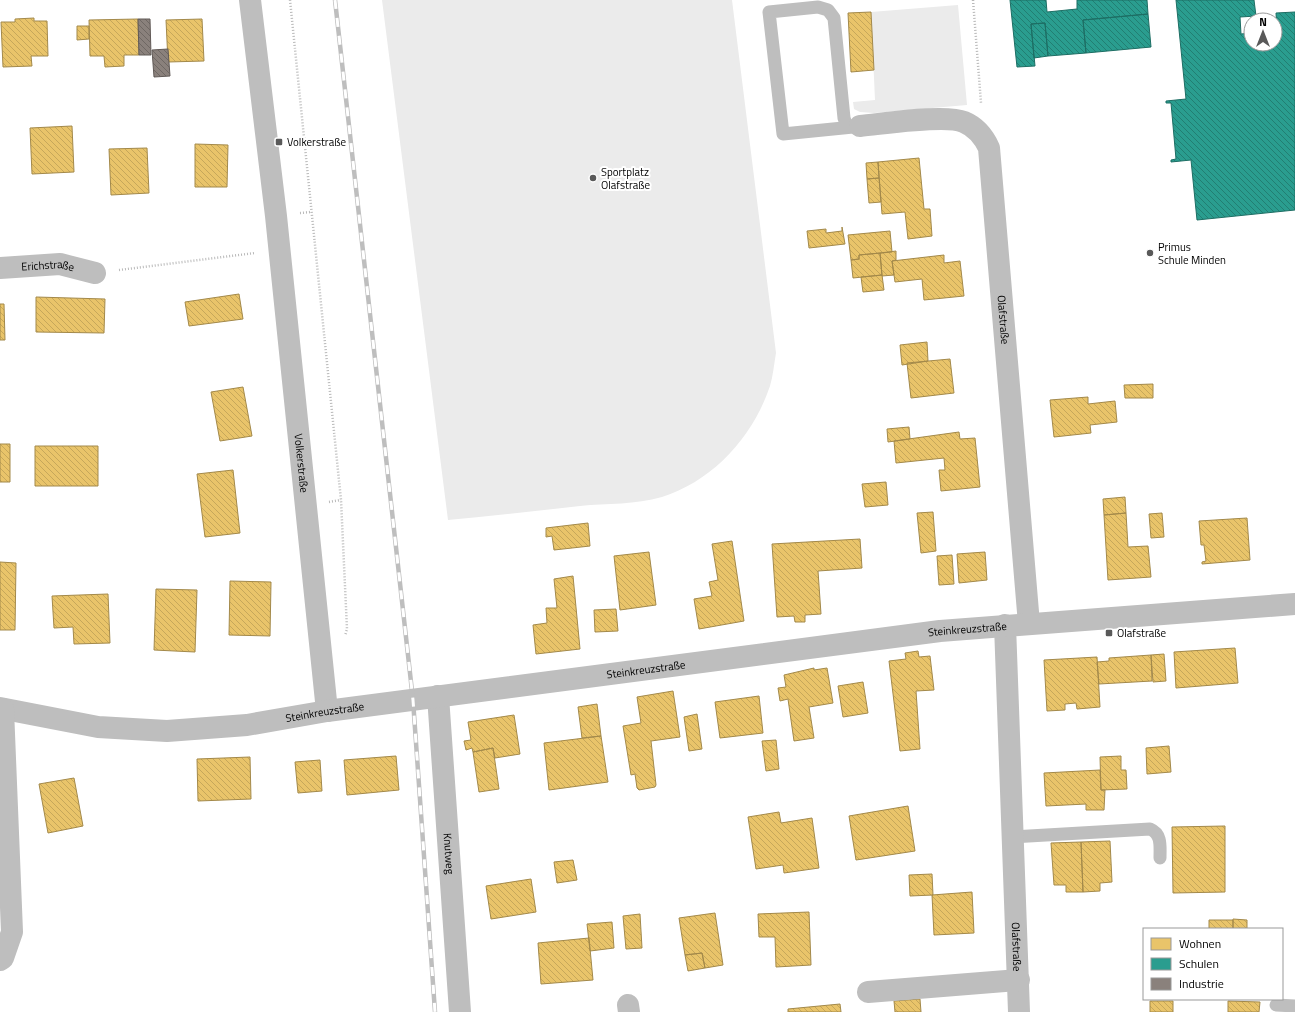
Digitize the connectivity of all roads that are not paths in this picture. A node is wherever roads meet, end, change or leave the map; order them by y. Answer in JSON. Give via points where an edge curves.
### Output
{"nodes":[{"id":1,"x":250,"y":0,"type":"edge"},
{"id":2,"x":856,"y":127,"type":"junction"},
{"id":3,"x":0,"y":268,"type":"edge"},
{"id":4,"x":95,"y":273,"type":"road end"},
{"id":5,"x":1295,"y":604,"type":"edge"},
{"id":6,"x":1029,"y":624,"type":"junction"},
{"id":7,"x":1005,"y":626,"type":"junction"},
{"id":8,"x":438,"y":696,"type":"junction"},
{"id":9,"x":1,"y":708,"type":"edge"},
{"id":10,"x":327,"y":711,"type":"junction"},
{"id":11,"x":1013,"y":837,"type":"junction"},
{"id":12,"x":1160,"y":858,"type":"dead end"},
{"id":13,"x":0,"y":960,"type":"edge"},
{"id":14,"x":1019,"y":980,"type":"junction"},
{"id":15,"x":868,"y":992,"type":"dead end"},
{"id":16,"x":1276,"y":1005,"type":"dead end"},
{"id":17,"x":1295,"y":1006,"type":"edge"},
{"id":18,"x":460,"y":1012,"type":"edge"},
{"id":19,"x":1019,"y":1012,"type":"edge"}],
"edges":[{"from":1,"to":10,"type":"street","name":"Volkerstraße","via":[[280,251]]},
{"from":2,"to":2,"type":"lane","via":[[846,124],[844,118],[834,18],[828,10],[818,7],[769,12],[783,134]]},
{"from":2,"to":6,"type":"street","name":"Olafstraße","via":[[946,118],[962,121],[974,127],[984,137],[989,148]]},
{"from":3,"to":4,"type":"street","name":"Erichstraße","via":[[60,264]]},
{"from":5,"to":6,"type":"street","name":"Steinkreuzstraße"},
{"from":6,"to":7,"type":"street","name":"Steinkreuzstraße"},
{"from":7,"to":8,"type":"street","name":"Steinkreuzstraße","via":[[940,631]]},
{"from":7,"to":11,"type":"street","name":"Olafstraße"},
{"from":8,"to":10,"type":"street","name":"Steinkreuzstraße"},
{"from":8,"to":18,"type":"street","name":"Knutweg"},
{"from":9,"to":10,"type":"street","name":"Steinkreuzstraße","via":[[98,727],[167,730],[248,725]]},
{"from":9,"to":13,"type":"street","via":[[12,932]]},
{"from":11,"to":12,"type":"lane","via":[[1150,829],[1159,836]]},
{"from":11,"to":14,"type":"street","name":"Olafstraße"},
{"from":14,"to":15,"type":"street","name":"Olafstraße"},
{"from":14,"to":19,"type":"street","name":"Olafstraße"},
{"from":16,"to":17,"type":"lane"}]}
